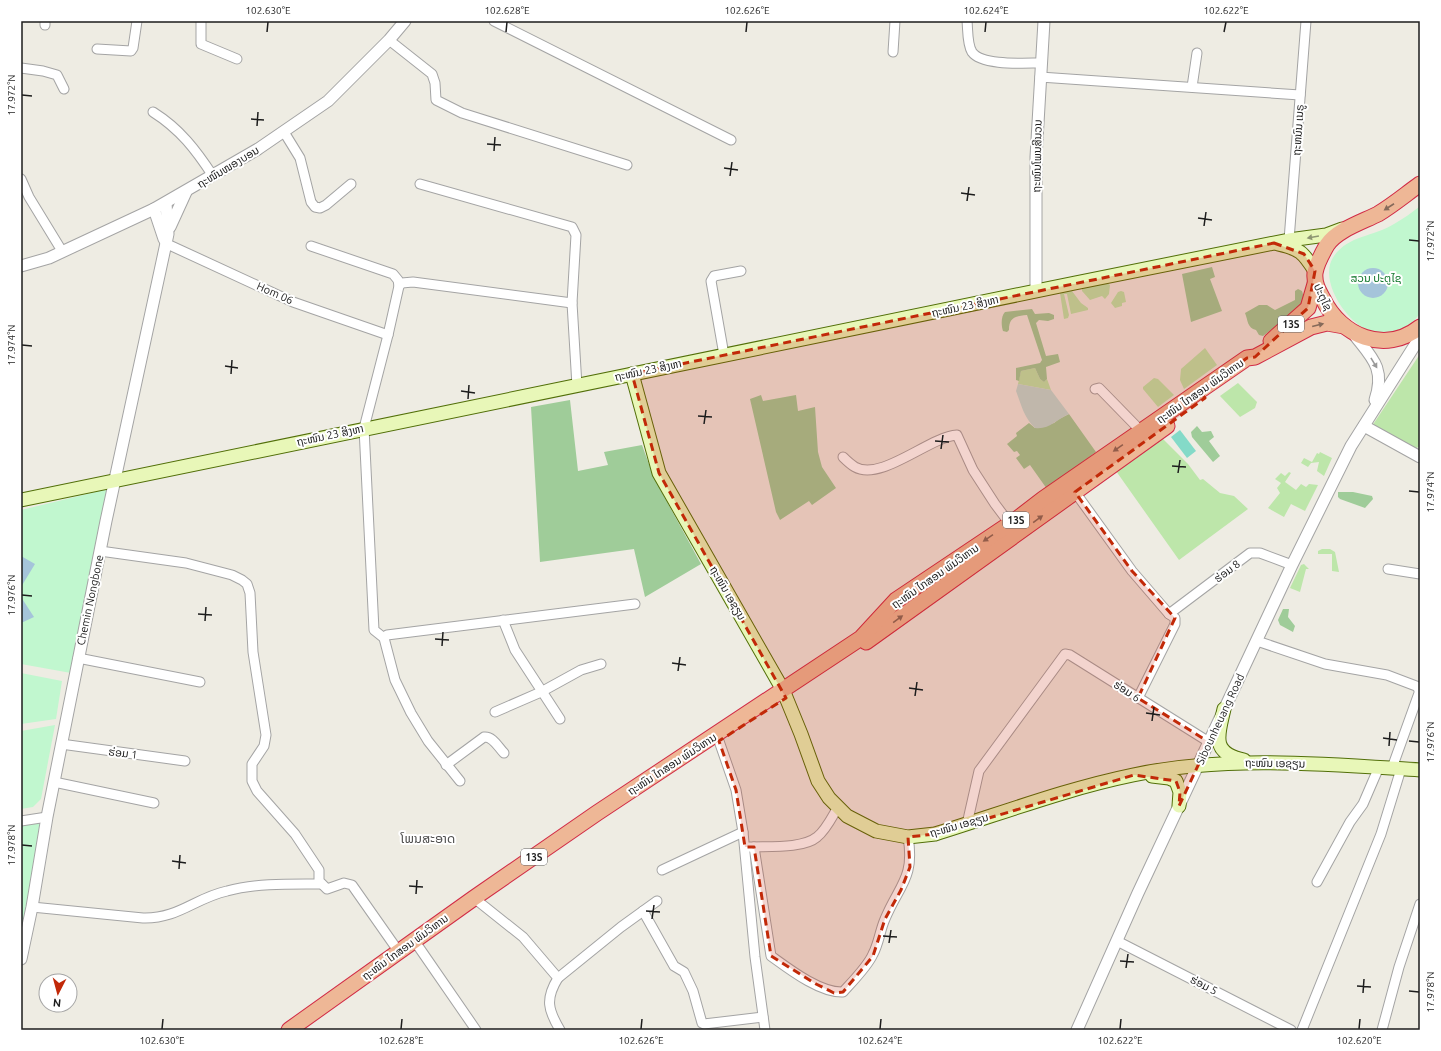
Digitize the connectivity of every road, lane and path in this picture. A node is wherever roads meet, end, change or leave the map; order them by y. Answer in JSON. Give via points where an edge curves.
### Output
{"nodes":[{"id":1,"x":137,"y":21,"type":"edge"},
{"id":2,"x":201,"y":21,"type":"edge"},
{"id":3,"x":404,"y":21,"type":"edge"},
{"id":4,"x":494,"y":21,"type":"edge"},
{"id":5,"x":894,"y":21,"type":"edge"},
{"id":6,"x":967,"y":21,"type":"edge"},
{"id":7,"x":1044,"y":21,"type":"edge"},
{"id":8,"x":1306,"y":21,"type":"edge"},
{"id":9,"x":388,"y":40,"type":"junction"},
{"id":10,"x":97,"y":48,"type":"dead end"},
{"id":11,"x":893,"y":52,"type":"dead end"},
{"id":12,"x":1197,"y":53,"type":"dead end"},
{"id":13,"x":237,"y":59,"type":"dead end"},
{"id":14,"x":1041,"y":64,"type":"junction"},
{"id":15,"x":21,"y":68,"type":"edge"},
{"id":16,"x":1040,"y":77,"type":"junction"},
{"id":17,"x":1192,"y":87,"type":"junction"},
{"id":18,"x":64,"y":88,"type":"dead end"},
{"id":19,"x":1300,"y":95,"type":"junction"},
{"id":20,"x":153,"y":112,"type":"dead end"},
{"id":21,"x":284,"y":132,"type":"junction"},
{"id":22,"x":731,"y":140,"type":"dead end"},
{"id":23,"x":627,"y":164,"type":"dead end"},
{"id":24,"x":213,"y":176,"type":"junction"},
{"id":25,"x":21,"y":179,"type":"edge"},
{"id":26,"x":350,"y":184,"type":"dead end"},
{"id":27,"x":420,"y":184,"type":"dead end"},
{"id":28,"x":1420,"y":184,"type":"edge"},
{"id":29,"x":186,"y":192,"type":"junction"},
{"id":30,"x":166,"y":204,"type":"junction"},
{"id":31,"x":154,"y":209,"type":"junction"},
{"id":32,"x":1350,"y":227,"type":"junction"},
{"id":33,"x":166,"y":238,"type":"junction"},
{"id":34,"x":1289,"y":240,"type":"junction"},
{"id":35,"x":1274,"y":243,"type":"junction"},
{"id":36,"x":311,"y":246,"type":"dead end"},
{"id":37,"x":62,"y":251,"type":"junction"},
{"id":38,"x":21,"y":266,"type":"edge"},
{"id":39,"x":741,"y":270,"type":"dead end"},
{"id":40,"x":1315,"y":278,"type":"junction"},
{"id":41,"x":399,"y":286,"type":"junction"},
{"id":42,"x":1036,"y":291,"type":"junction"},
{"id":43,"x":572,"y":304,"type":"junction"},
{"id":44,"x":1420,"y":327,"type":"edge"},
{"id":45,"x":1347,"y":329,"type":"junction"},
{"id":46,"x":388,"y":335,"type":"junction"},
{"id":47,"x":1420,"y":337,"type":"edge"},
{"id":48,"x":724,"y":355,"type":"junction"},
{"id":49,"x":1254,"y":357,"type":"junction"},
{"id":50,"x":632,"y":374,"type":"junction"},
{"id":51,"x":577,"y":386,"type":"junction"},
{"id":52,"x":1095,"y":389,"type":"dead end"},
{"id":53,"x":1202,"y":395,"type":"junction"},
{"id":54,"x":1372,"y":412,"type":"junction"},
{"id":55,"x":1364,"y":426,"type":"junction"},
{"id":56,"x":364,"y":428,"type":"junction"},
{"id":57,"x":1141,"y":431,"type":"junction"},
{"id":58,"x":843,"y":457,"type":"dead end"},
{"id":59,"x":1420,"y":457,"type":"edge"},
{"id":60,"x":115,"y":481,"type":"junction"},
{"id":61,"x":1075,"y":492,"type":"junction"},
{"id":62,"x":21,"y":500,"type":"edge"},
{"id":63,"x":1010,"y":524,"type":"junction"},
{"id":64,"x":100,"y":550,"type":"junction"},
{"id":65,"x":1292,"y":565,"type":"junction"},
{"id":66,"x":1388,"y":569,"type":"dead end"},
{"id":67,"x":1420,"y":574,"type":"edge"},
{"id":68,"x":635,"y":604,"type":"dead end"},
{"id":69,"x":1169,"y":614,"type":"junction"},
{"id":70,"x":503,"y":620,"type":"junction"},
{"id":71,"x":384,"y":638,"type":"junction"},
{"id":72,"x":1257,"y":641,"type":"junction"},
{"id":73,"x":78,"y":658,"type":"junction"},
{"id":74,"x":601,"y":664,"type":"dead end"},
{"id":75,"x":200,"y":682,"type":"dead end"},
{"id":76,"x":541,"y":692,"type":"junction"},
{"id":77,"x":784,"y":694,"type":"junction"},
{"id":78,"x":1138,"y":698,"type":"junction"},
{"id":79,"x":1224,"y":709,"type":"junction"},
{"id":80,"x":495,"y":712,"type":"dead end"},
{"id":81,"x":560,"y":719,"type":"dead end"},
{"id":82,"x":719,"y":741,"type":"junction"},
{"id":83,"x":1209,"y":742,"type":"junction"},
{"id":84,"x":61,"y":744,"type":"junction"},
{"id":85,"x":504,"y":753,"type":"dead end"},
{"id":86,"x":185,"y":761,"type":"dead end"},
{"id":87,"x":1257,"y":762,"type":"junction"},
{"id":88,"x":446,"y":765,"type":"junction"},
{"id":89,"x":1198,"y":766,"type":"junction"},
{"id":90,"x":1391,"y":768,"type":"junction"},
{"id":91,"x":1420,"y":770,"type":"edge"},
{"id":92,"x":1134,"y":775,"type":"junction"},
{"id":93,"x":460,"y":781,"type":"dead end"},
{"id":94,"x":54,"y":782,"type":"junction"},
{"id":95,"x":154,"y":804,"type":"dead end"},
{"id":96,"x":1179,"y":806,"type":"junction"},
{"id":97,"x":838,"y":807,"type":"junction"},
{"id":98,"x":47,"y":817,"type":"junction"},
{"id":99,"x":21,"y":821,"type":"edge"},
{"id":100,"x":967,"y":824,"type":"junction"},
{"id":101,"x":743,"y":832,"type":"junction"},
{"id":102,"x":908,"y":837,"type":"junction"},
{"id":103,"x":749,"y":847,"type":"junction"},
{"id":104,"x":662,"y":870,"type":"dead end"},
{"id":105,"x":1317,"y":882,"type":"dead end"},
{"id":106,"x":321,"y":884,"type":"junction"},
{"id":107,"x":657,"y":901,"type":"dead end"},
{"id":108,"x":479,"y":902,"type":"junction"},
{"id":109,"x":1420,"y":904,"type":"edge"},
{"id":110,"x":32,"y":907,"type":"junction"},
{"id":111,"x":643,"y":911,"type":"junction"},
{"id":112,"x":1117,"y":940,"type":"junction"},
{"id":113,"x":418,"y":946,"type":"junction"},
{"id":114,"x":399,"y":952,"type":"junction"},
{"id":115,"x":21,"y":959,"type":"edge"},
{"id":116,"x":558,"y":978,"type":"junction"},
{"id":117,"x":763,"y":1016,"type":"junction"},
{"id":118,"x":289,"y":1030,"type":"edge"},
{"id":119,"x":300,"y":1030,"type":"edge"},
{"id":120,"x":476,"y":1030,"type":"edge"},
{"id":121,"x":560,"y":1030,"type":"edge"},
{"id":122,"x":765,"y":1030,"type":"edge"},
{"id":123,"x":1078,"y":1030,"type":"edge"},
{"id":124,"x":1291,"y":1030,"type":"edge"},
{"id":125,"x":1302,"y":1030,"type":"edge"},
{"id":126,"x":1382,"y":1030,"type":"edge"}],
"edges":[{"from":1,"to":10,"type":"street","via":[[131,51]]},
{"from":2,"to":13,"type":"street","via":[[201,44]]},
{"from":3,"to":9,"type":"street","name":"ຖະໜົນໜອງບອນ"},
{"from":4,"to":22,"type":"street"},
{"from":5,"to":11,"type":"street"},
{"from":6,"to":14,"type":"street","via":[[972,52],[979,58],[993,62]]},
{"from":7,"to":14,"type":"street","name":"ຖະໜົນໂພນສີນວນ"},
{"from":8,"to":19,"type":"street","name":"ຖະຫນົນ ເນຣູ"},
{"from":9,"to":21,"type":"street","name":"ຖະໜົນໜອງບອນ","via":[[328,101]]},
{"from":9,"to":23,"type":"street","via":[[432,74],[436,100],[443,106]]},
{"from":12,"to":17,"type":"street"},
{"from":14,"to":16,"type":"street","name":"ຖະໜົນໂພນສີນວນ"},
{"from":15,"to":18,"type":"street","via":[[57,75]]},
{"from":16,"to":17,"type":"street"},
{"from":16,"to":42,"type":"street","name":"ຖະໜົນໂພນສີນວນ","via":[[1036,157]]},
{"from":17,"to":19,"type":"street"},
{"from":19,"to":34,"type":"street","name":"ຖະຫນົນ ເນຣູ"},
{"from":20,"to":24,"type":"street","via":[[178,130]]},
{"from":21,"to":24,"type":"street","name":"ຖະໜົນໜອງບອນ"},
{"from":21,"to":26,"type":"street","via":[[300,158],[311,202],[316,207],[326,206]]},
{"from":24,"to":29,"type":"street","name":"ຖະໜົນໜອງບອນ"},
{"from":25,"to":37,"type":"street"},
{"from":27,"to":43,"type":"street","via":[[572,227],[576,235]]},
{"from":28,"to":32,"type":"highway","name":"ປະຕູໄຊ","number":"13S","one_way":true,"via":[[1388,208]]},
{"from":29,"to":30,"type":"street","name":"ຖະໜົນໜອງບອນ"},
{"from":29,"to":33,"type":"street"},
{"from":30,"to":31,"type":"street","name":"ຖະໜົນໜອງບອນ"},
{"from":30,"to":33,"type":"street","name":"Chemin Nongbone"},
{"from":31,"to":33,"type":"street","name":"Chemin Nongbone"},
{"from":31,"to":37,"type":"street","name":"ຖະໜົນໜອງບອນ"},
{"from":32,"to":34,"type":"main road","name":"ຖະໜົນ 23 ສິງຫາ","one_way":true,"via":[[1326,235]]},
{"from":32,"to":40,"type":"highway","name":"ປະຕູໄຊ","number":"13S","via":[[1327,245]]},
{"from":33,"to":46,"type":"street","name":"Hom 06","via":[[293,302]]},
{"from":33,"to":60,"type":"street","name":"Chemin Nongbone"},
{"from":34,"to":35,"type":"main road","name":"ຖະໜົນ 23 ສິງຫາ"},
{"from":35,"to":40,"type":"main road","name":"ຖະໜົນ 23 ສິງຫາ","via":[[1291,247],[1304,254]]},
{"from":35,"to":42,"type":"main road","name":"ຖະໜົນ 23 ສິງຫາ"},
{"from":36,"to":41,"type":"street","via":[[393,274]]},
{"from":37,"to":38,"type":"street","name":"ຖະໜົນໜອງບອນ"},
{"from":39,"to":48,"type":"street","via":[[714,276],[711,281]]},
{"from":40,"to":45,"type":"highway","name":"ປະຕູໄຊ","number":"13S","via":[[1329,311]]},
{"from":40,"to":49,"type":"highway","number":"13S","via":[[1308,308]]},
{"from":41,"to":43,"type":"street","via":[[402,283],[413,282]]},
{"from":41,"to":46,"type":"street"},
{"from":42,"to":48,"type":"main road","name":"ຖະໜົນ 23 ສິງຫາ"},
{"from":43,"to":51,"type":"street"},
{"from":44,"to":45,"type":"highway","name":"ປະຕູໄຊ","number":"13S","via":[[1402,338],[1379,341]]},
{"from":49,"to":45,"type":"highway","number":"13S","one_way":true,"via":[[1311,327],[1327,323]]},
{"from":45,"to":54,"type":"street","name":"Sibounheuang Road","one_way":true,"via":[[1374,361],[1380,375]]},
{"from":46,"to":56,"type":"street"},
{"from":47,"to":54,"type":"street","name":"Sibounheuang Road"},
{"from":48,"to":50,"type":"main road","name":"ຖະໜົນ 23 ສິງຫາ"},
{"from":49,"to":53,"type":"highway","name":"ຖະໜົນ ໄກສອນ ພົມວິຫານ","number":"13S","via":[[1247,358]]},
{"from":50,"to":51,"type":"main road","name":"ຖະໜົນ 23 ສິງຫາ"},
{"from":50,"to":77,"type":"main road","name":"ຖະໜົນ ເອຊຽນ","via":[[659,473]]},
{"from":51,"to":56,"type":"main road","name":"ຖະໜົນ 23 ສິງຫາ"},
{"from":52,"to":57,"type":"street","via":[[1099,388]]},
{"from":53,"to":57,"type":"highway","name":"ຖະໜົນ ໄກສອນ ພົມວິຫານ","number":"13S"},
{"from":53,"to":61,"type":"highway","name":"ຖະໜົນ ໄກສອນ ພົມວິຫານ","number":"13S"},
{"from":54,"to":55,"type":"street","name":"Sibounheuang Road"},
{"from":55,"to":59,"type":"street"},
{"from":55,"to":65,"type":"street","name":"Sibounheuang Road","via":[[1351,446]]},
{"from":56,"to":60,"type":"main road","name":"ຖະໜົນ 23 ສິງຫາ"},
{"from":56,"to":71,"type":"street","via":[[374,630]]},
{"from":57,"to":63,"type":"highway","name":"ຖະໜົນ ໄກສອນ ພົມວິຫານ","number":"13S","one_way":true},
{"from":58,"to":63,"type":"street","via":[[855,467],[877,469],[957,435],[973,470]]},
{"from":60,"to":62,"type":"main road","name":"ຖະໜົນ 23 ສິງຫາ"},
{"from":60,"to":64,"type":"street","name":"Chemin Nongbone"},
{"from":61,"to":69,"type":"street","via":[[1132,571]]},
{"from":77,"to":61,"type":"highway","name":"ຖະໜົນ ໄກສອນ ພົມວິຫານ","number":"13S","one_way":true},
{"from":63,"to":77,"type":"highway","name":"ຖະໜົນ ໄກສອນ ພົມວິຫານ","number":"13S","one_way":true,"via":[[896,600],[860,638]]},
{"from":64,"to":73,"type":"street","name":"Chemin Nongbone"},
{"from":64,"to":106,"type":"street","via":[[186,564],[232,575],[247,584],[250,593],[253,652],[266,735],[264,746],[252,764],[252,781],[257,791],[298,839],[319,870],[318,878]]},
{"from":65,"to":69,"type":"street","name":"ຮ່ອມ 8","via":[[1260,553],[1250,553]]},
{"from":65,"to":72,"type":"street","name":"Sibounheuang Road"},
{"from":66,"to":67,"type":"street"},
{"from":68,"to":70,"type":"street"},
{"from":69,"to":78,"type":"street","via":[[1175,618],[1175,624]]},
{"from":70,"to":71,"type":"street","via":[[387,635]]},
{"from":70,"to":76,"type":"street","via":[[515,650]]},
{"from":71,"to":88,"type":"street","via":[[395,680],[428,741]]},
{"from":72,"to":79,"type":"street","name":"Sibounheuang Road"},
{"from":72,"to":90,"type":"street","via":[[1324,664],[1386,675],[1416,686],[1419,693]]},
{"from":73,"to":75,"type":"street"},
{"from":73,"to":84,"type":"street","name":"Chemin Nongbone"},
{"from":74,"to":76,"type":"street","via":[[580,670]]},
{"from":76,"to":80,"type":"street"},
{"from":76,"to":81,"type":"street"},
{"from":77,"to":82,"type":"highway","name":"ຖະໜົນ ໄກສອນ ພົມວິຫານ","number":"13S"},
{"from":77,"to":97,"type":"main road","name":"ຖະໜົນ ເອຊຽນ","via":[[818,781]]},
{"from":77,"to":114,"type":"highway","name":"ຖະໜົນ ໄກສອນ ພົມວິຫານ","number":"13S","via":[[592,817]]},
{"from":78,"to":83,"type":"street","name":"ຮ່ອມ 6"},
{"from":78,"to":100,"type":"street","name":"ຮ່ອມ 6","via":[[1065,654],[979,771]]},
{"from":79,"to":83,"type":"street","name":"Sibounheuang Road"},
{"from":79,"to":87,"type":"main road","via":[[1219,730],[1219,743],[1223,750],[1230,755]]},
{"from":82,"to":101,"type":"street","via":[[736,790]]},
{"from":82,"to":108,"type":"highway","name":"ຖະໜົນ ໄກສອນ ພົມວິຫານ","number":"13S"},
{"from":83,"to":89,"type":"street","name":"Sibounheuang Road"},
{"from":84,"to":86,"type":"street","name":"ຮ່ອມ 1"},
{"from":84,"to":94,"type":"street","name":"Chemin Nongbone"},
{"from":85,"to":88,"type":"street","via":[[492,740],[484,737]]},
{"from":87,"to":89,"type":"main road","name":"ຖະໜົນ ເອຊຽນ"},
{"from":87,"to":90,"type":"main road","name":"ຖະໜົນ ເອຊຽນ"},
{"from":88,"to":93,"type":"street"},
{"from":89,"to":92,"type":"main road","name":"ຖະໜົນ ເອຊຽນ"},
{"from":89,"to":96,"type":"street","name":"Sibounheuang Road"},
{"from":90,"to":91,"type":"main road","name":"ຖະໜົນ ເອຊຽນ"},
{"from":90,"to":105,"type":"street","via":[[1350,822]]},
{"from":90,"to":125,"type":"street","via":[[1381,834]]},
{"from":92,"to":96,"type":"main road","via":[[1165,777],[1176,781],[1180,792]]},
{"from":92,"to":100,"type":"main road","name":"ຖະໜົນ ເອຊຽນ"},
{"from":94,"to":95,"type":"street"},
{"from":94,"to":98,"type":"street","name":"Chemin Nongbone"},
{"from":96,"to":112,"type":"street","name":"Sibounheuang Road"},
{"from":97,"to":102,"type":"main road","name":"ຖະໜົນ ເອຊຽນ","via":[[847,816],[876,831]]},
{"from":97,"to":103,"type":"street","via":[[821,833],[809,842]]},
{"from":98,"to":99,"type":"street"},
{"from":98,"to":110,"type":"street","name":"Chemin Nongbone"},
{"from":100,"to":102,"type":"main road","name":"ຖະໜົນ ເອຊຽນ","via":[[935,834]]},
{"from":101,"to":103,"type":"street"},
{"from":101,"to":104,"type":"street"},
{"from":102,"to":103,"type":"street","via":[[910,867],[901,890],[885,919],[873,956],[843,992],[834,992],[816,984],[770,956]]},
{"from":103,"to":117,"type":"street"},
{"from":106,"to":110,"type":"street","via":[[277,885],[226,891],[161,918]]},
{"from":106,"to":114,"type":"street","via":[[327,889],[344,883],[352,885]]},
{"from":107,"to":111,"type":"street"},
{"from":108,"to":113,"type":"highway","name":"ຖະໜົນ ໄກສອນ ພົມວິຫານ","number":"13S"},
{"from":108,"to":116,"type":"street","via":[[523,937]]},
{"from":109,"to":126,"type":"street"},
{"from":110,"to":115,"type":"street","name":"Chemin Nongbone"},
{"from":111,"to":116,"type":"street"},
{"from":111,"to":117,"type":"street","via":[[671,962],[684,972],[693,991],[702,1023]]},
{"from":112,"to":123,"type":"street","name":"Sibounheuang Road"},
{"from":112,"to":124,"type":"street","name":"ຮ່ອມ 5"},
{"from":113,"to":119,"type":"highway","name":"ຖະໜົນ ໄກສອນ ພົມວິຫານ","number":"13S"},
{"from":113,"to":120,"type":"street"},
{"from":114,"to":118,"type":"highway","name":"ຖະໜົນ ໄກສອນ ພົມວິຫານ","number":"13S"},
{"from":116,"to":121,"type":"street","via":[[550,995],[550,1010]]},
{"from":117,"to":122,"type":"street"}]}
